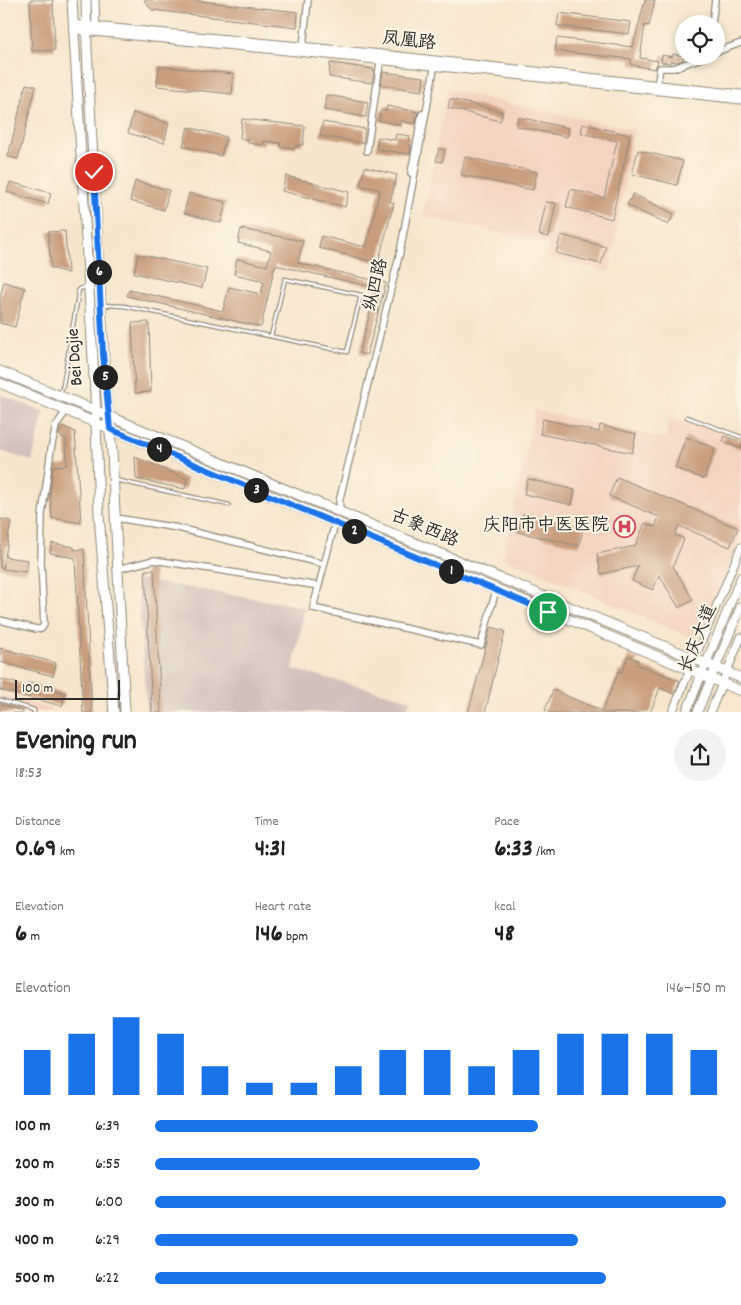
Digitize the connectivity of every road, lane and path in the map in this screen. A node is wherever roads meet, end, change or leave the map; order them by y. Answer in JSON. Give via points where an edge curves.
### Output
{"nodes":[{"id":1,"x":72,"y":0,"type":"edge"},
{"id":2,"x":86,"y":0,"type":"edge"},
{"id":3,"x":95,"y":0,"type":"edge"},
{"id":4,"x":308,"y":0,"type":"edge"},
{"id":5,"x":715,"y":0,"type":"edge"},
{"id":6,"x":713,"y":15,"type":"edge"},
{"id":7,"x":73,"y":27,"type":"junction"},
{"id":8,"x":91,"y":28,"type":"junction"},
{"id":9,"x":741,"y":43,"type":"edge"},
{"id":10,"x":303,"y":47,"type":"junction"},
{"id":11,"x":725,"y":49,"type":"edge"},
{"id":12,"x":381,"y":57,"type":"junction"},
{"id":13,"x":433,"y":63,"type":"junction"},
{"id":14,"x":682,"y":65,"type":"edge"},
{"id":15,"x":657,"y":85,"type":"junction"},
{"id":16,"x":741,"y":94,"type":"edge"},
{"id":17,"x":741,"y":100,"type":"edge"},
{"id":18,"x":367,"y":151,"type":"dead end"},
{"id":19,"x":88,"y":286,"type":"junction"},
{"id":20,"x":101,"y":305,"type":"junction"},
{"id":21,"x":271,"y":336,"type":"junction"},
{"id":22,"x":0,"y":371,"type":"edge"},
{"id":23,"x":0,"y":383,"type":"edge"},
{"id":24,"x":60,"y":396,"type":"junction"},
{"id":25,"x":95,"y":410,"type":"junction"},
{"id":26,"x":66,"y":411,"type":"junction"},
{"id":27,"x":108,"y":416,"type":"junction"},
{"id":28,"x":687,"y":417,"type":"dead end"},
{"id":29,"x":95,"y":423,"type":"junction"},
{"id":30,"x":110,"y":429,"type":"junction"},
{"id":31,"x":741,"y":437,"type":"edge"},
{"id":32,"x":114,"y":480,"type":"junction"},
{"id":33,"x":229,"y":505,"type":"dead end"},
{"id":34,"x":326,"y":506,"type":"junction"},
{"id":35,"x":342,"y":513,"type":"junction"},
{"id":36,"x":116,"y":518,"type":"junction"},
{"id":37,"x":335,"y":523,"type":"junction"},
{"id":38,"x":741,"y":547,"type":"edge"},
{"id":39,"x":324,"y":564,"type":"junction"},
{"id":40,"x":118,"y":569,"type":"junction"},
{"id":41,"x":741,"y":577,"type":"edge"},
{"id":42,"x":319,"y":586,"type":"junction"},
{"id":43,"x":496,"y":590,"type":"junction"},
{"id":44,"x":741,"y":606,"type":"edge"},
{"id":45,"x":0,"y":620,"type":"edge"},
{"id":46,"x":741,"y":638,"type":"edge"},
{"id":47,"x":695,"y":659,"type":"junction"},
{"id":48,"x":706,"y":663,"type":"junction"},
{"id":49,"x":716,"y":667,"type":"junction"},
{"id":50,"x":690,"y":670,"type":"junction"},
{"id":51,"x":727,"y":672,"type":"junction"},
{"id":52,"x":701,"y":674,"type":"junction"},
{"id":53,"x":711,"y":678,"type":"junction"},
{"id":54,"x":741,"y":678,"type":"edge"},
{"id":55,"x":722,"y":683,"type":"junction"},
{"id":56,"x":741,"y":691,"type":"edge"},
{"id":57,"x":0,"y":700,"type":"edge"},
{"id":58,"x":34,"y":712,"type":"edge"},
{"id":59,"x":114,"y":712,"type":"edge"},
{"id":60,"x":125,"y":712,"type":"edge"},
{"id":61,"x":672,"y":712,"type":"edge"},
{"id":62,"x":686,"y":712,"type":"edge"},
{"id":63,"x":697,"y":712,"type":"edge"},
{"id":64,"x":710,"y":712,"type":"edge"}],
"edges":[{"from":1,"to":7,"type":"main road","name":"Bei Dajie"},
{"from":2,"to":8,"type":"main road","name":"Bei Dajie"},
{"from":3,"to":8,"type":"street"},
{"from":4,"to":10,"type":"street"},
{"from":5,"to":6,"type":"street"},
{"from":7,"to":8,"type":"street","name":"凤凰路"},
{"from":7,"to":19,"type":"main road","name":"Bei Dajie"},
{"from":8,"to":10,"type":"street","name":"凤凰路"},
{"from":8,"to":12,"type":"street","name":"凤凰路"},
{"from":8,"to":20,"type":"main road","name":"Bei Dajie"},
{"from":9,"to":11,"type":"street"},
{"from":10,"to":12,"type":"street","name":"凤凰路"},
{"from":12,"to":13,"type":"street","name":"凤凰路"},
{"from":12,"to":18,"type":"street"},
{"from":13,"to":15,"type":"street","name":"凤凰路"},
{"from":13,"to":17,"type":"street","name":"凤凰路"},
{"from":13,"to":34,"type":"street","name":"纵四路","via":[[383,312],[336,500],[333,505]]},
{"from":13,"to":35,"type":"street","name":"纵四路","via":[[398,261],[340,502]]},
{"from":14,"to":15,"type":"street","via":[[660,68]]},
{"from":15,"to":16,"type":"street","name":"凤凰路"},
{"from":19,"to":24,"type":"lane","via":[[79,289]]},
{"from":19,"to":25,"type":"main road","name":"Bei Dajie"},
{"from":20,"to":21,"type":"lane","via":[[124,306]]},
{"from":20,"to":27,"type":"main road","name":"Bei Dajie"},
{"from":21,"to":21,"type":"lane","via":[[347,352],[361,295],[285,279]]},
{"from":22,"to":24,"type":"main road","name":"古象西路"},
{"from":23,"to":26,"type":"main road","name":"古象西路"},
{"from":24,"to":25,"type":"main road","name":"古象西路"},
{"from":25,"to":27,"type":"main road","name":"古象西路"},
{"from":25,"to":29,"type":"main road","name":"Bei Dajie"},
{"from":26,"to":29,"type":"main road","name":"古象西路"},
{"from":26,"to":45,"type":"street","via":[[56,426],[42,515],[45,623],[41,629],[36,629]]},
{"from":27,"to":30,"type":"main road","name":"Bei Dajie"},
{"from":27,"to":34,"type":"main road","name":"古象西路"},
{"from":28,"to":31,"type":"lane"},
{"from":29,"to":30,"type":"main road","name":"古象西路"},
{"from":29,"to":59,"type":"main road","name":"Bei Dajie"},
{"from":30,"to":32,"type":"main road","name":"Bei Dajie"},
{"from":30,"to":37,"type":"main road","name":"古象西路"},
{"from":32,"to":33,"type":"lane"},
{"from":32,"to":36,"type":"main road","name":"Bei Dajie"},
{"from":34,"to":35,"type":"main road","name":"古象西路"},
{"from":35,"to":47,"type":"main road","name":"古象西路"},
{"from":36,"to":39,"type":"street","via":[[178,528]]},
{"from":36,"to":40,"type":"main road","name":"Bei Dajie"},
{"from":37,"to":39,"type":"street"},
{"from":37,"to":43,"type":"main road","name":"古象西路"},
{"from":38,"to":47,"type":"street"},
{"from":39,"to":42,"type":"street"},
{"from":40,"to":42,"type":"street","via":[[154,560]]},
{"from":40,"to":60,"type":"main road","name":"Bei Dajie"},
{"from":41,"to":48,"type":"main road","name":"长庆大道"},
{"from":42,"to":43,"type":"street","via":[[313,608],[481,645]]},
{"from":43,"to":50,"type":"main road","name":"古象西路"},
{"from":44,"to":49,"type":"main road","name":"长庆大道"},
{"from":46,"to":51,"type":"street"},
{"from":47,"to":48,"type":"main road","name":"古象西路"},
{"from":47,"to":50,"type":"street"},
{"from":48,"to":49,"type":"main road","name":"古象西路"},
{"from":48,"to":52,"type":"main road","name":"长庆大道"},
{"from":49,"to":51,"type":"main road","name":"古象西路"},
{"from":49,"to":53,"type":"main road","name":"长庆大道"},
{"from":50,"to":52,"type":"main road","name":"古象西路"},
{"from":50,"to":61,"type":"street"},
{"from":51,"to":54,"type":"main road","name":"古象西路"},
{"from":51,"to":55,"type":"street"},
{"from":52,"to":53,"type":"main road","name":"古象西路"},
{"from":52,"to":62,"type":"main road","name":"长庆大道"},
{"from":53,"to":55,"type":"main road","name":"古象西路"},
{"from":53,"to":63,"type":"main road","name":"长庆大道"},
{"from":55,"to":56,"type":"main road","name":"古象西路"},
{"from":55,"to":64,"type":"street"},
{"from":57,"to":58,"type":"lane"}]}
